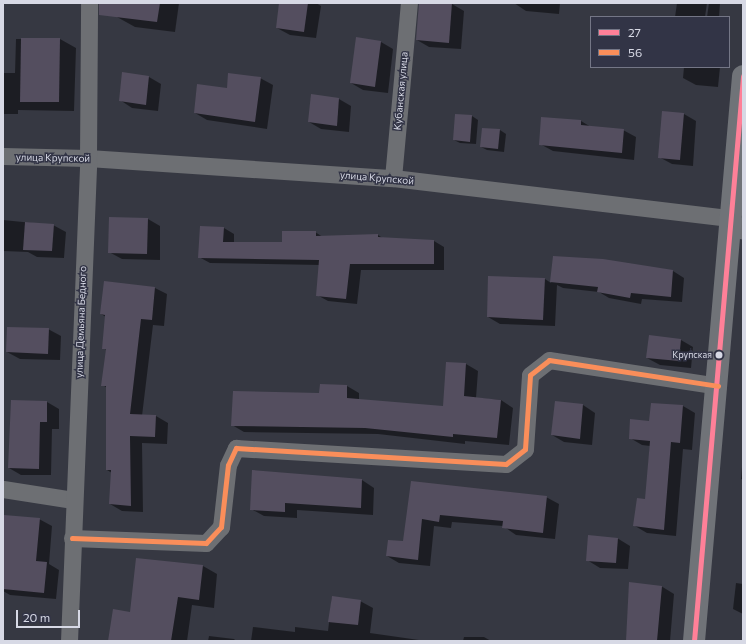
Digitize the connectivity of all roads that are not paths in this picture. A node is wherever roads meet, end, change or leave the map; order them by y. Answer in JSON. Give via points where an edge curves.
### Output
{"nodes":[{"id":1,"x":89,"y":3,"type":"edge"},
{"id":2,"x":409,"y":3,"type":"edge"},
{"id":3,"x":743,"y":76,"type":"edge"},
{"id":4,"x":3,"y":156,"type":"edge"},
{"id":5,"x":88,"y":158,"type":"junction"},
{"id":6,"x":393,"y":178,"type":"junction"},
{"id":7,"x":737,"y":225,"type":"edge"},
{"id":8,"x":718,"y":386,"type":"junction"},
{"id":9,"x":3,"y":489,"type":"edge"},
{"id":10,"x":73,"y":500,"type":"junction"},
{"id":11,"x":72,"y":538,"type":"junction"},
{"id":12,"x":69,"y":641,"type":"edge"},
{"id":13,"x":694,"y":641,"type":"edge"}],
"edges":[{"from":1,"to":5,"type":"street","name":"улица Демьяна Бедного"},
{"from":2,"to":6,"type":"street","name":"Кубанская улица"},
{"from":3,"to":7,"type":"main road"},
{"from":4,"to":5,"type":"street","name":"улица Крупской"},
{"from":5,"to":6,"type":"street","name":"улица Крупской"},
{"from":5,"to":10,"type":"street","name":"улица Демьяна Бедного"},
{"from":6,"to":7,"type":"street","name":"улица Крупской"},
{"from":7,"to":8,"type":"main road"},
{"from":8,"to":11,"type":"street","via":[[549,360],[530,375],[525,449],[506,464],[236,448],[228,464],[221,527],[206,543]]},
{"from":8,"to":13,"type":"main road"},
{"from":9,"to":10,"type":"street"},
{"from":10,"to":11,"type":"street","name":"улица Демьяна Бедного"},
{"from":11,"to":12,"type":"street","name":"улица Демьяна Бедного"}]}
